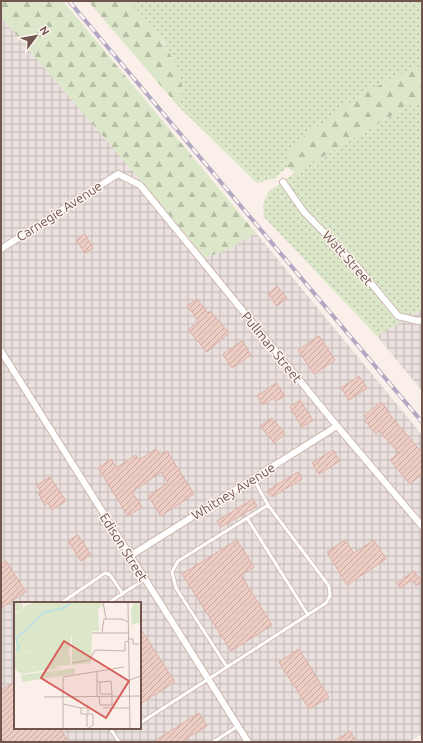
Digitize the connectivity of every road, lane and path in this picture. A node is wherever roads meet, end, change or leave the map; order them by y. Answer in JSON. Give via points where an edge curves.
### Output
{"nodes":[{"id":1,"x":118,"y":174,"type":"joint"},
{"id":2,"x":283,"y":182,"type":"dead end"},
{"id":3,"x":1,"y":249,"type":"edge"},
{"id":4,"x":422,"y":320,"type":"edge"},
{"id":5,"x":1,"y":351,"type":"edge"},
{"id":6,"x":337,"y":426,"type":"junction"},
{"id":7,"x":253,"y":478,"type":"junction"},
{"id":8,"x":268,"y":505,"type":"junction"},
{"id":9,"x":248,"y":518,"type":"junction"},
{"id":10,"x":422,"y":526,"type":"edge"},
{"id":11,"x":130,"y":556,"type":"junction"},
{"id":12,"x":145,"y":579,"type":"junction"},
{"id":13,"x":123,"y":594,"type":"junction"},
{"id":14,"x":63,"y":602,"type":"edge"},
{"id":15,"x":110,"y":602,"type":"edge"},
{"id":16,"x":308,"y":615,"type":"junction"},
{"id":17,"x":227,"y":667,"type":"junction"},
{"id":18,"x":208,"y":679,"type":"junction"},
{"id":19,"x":141,"y":722,"type":"edge"},
{"id":20,"x":238,"y":726,"type":"junction"},
{"id":21,"x":111,"y":729,"type":"edge"},
{"id":22,"x":119,"y":742,"type":"edge"},
{"id":23,"x":213,"y":742,"type":"edge"},
{"id":24,"x":248,"y":742,"type":"edge"}],
"edges":[{"from":1,"to":3,"type":"street","name":"Carnegie Avenue"},
{"from":1,"to":6,"type":"street","name":"Pullman Street","via":[[140,184]]},
{"from":2,"to":4,"type":"street","name":"Watt Street","via":[[304,212],[356,265],[398,316]]},
{"from":5,"to":11,"type":"street","name":"Edison Street"},
{"from":6,"to":7,"type":"street","name":"Whitney Avenue"},
{"from":6,"to":10,"type":"street","name":"Pullman Street"},
{"from":7,"to":8,"type":"lane"},
{"from":7,"to":11,"type":"street","name":"Whitney Avenue"},
{"from":8,"to":9,"type":"lane"},
{"from":8,"to":16,"type":"lane","via":[[328,586],[330,596],[326,603]]},
{"from":9,"to":16,"type":"lane"},
{"from":9,"to":17,"type":"lane","via":[[178,561],[172,572],[176,588]]},
{"from":11,"to":12,"type":"street","name":"Edison Street"},
{"from":12,"to":13,"type":"lane"},
{"from":12,"to":18,"type":"street","name":"Edison Street"},
{"from":13,"to":14,"type":"lane","via":[[110,575],[105,574]]},
{"from":13,"to":15,"type":"lane"},
{"from":16,"to":17,"type":"lane"},
{"from":17,"to":18,"type":"lane"},
{"from":18,"to":19,"type":"lane"},
{"from":18,"to":20,"type":"street","name":"Edison Street"},
{"from":20,"to":23,"type":"lane"},
{"from":20,"to":24,"type":"street","name":"Edison Street"},
{"from":21,"to":22,"type":"lane"}]}
